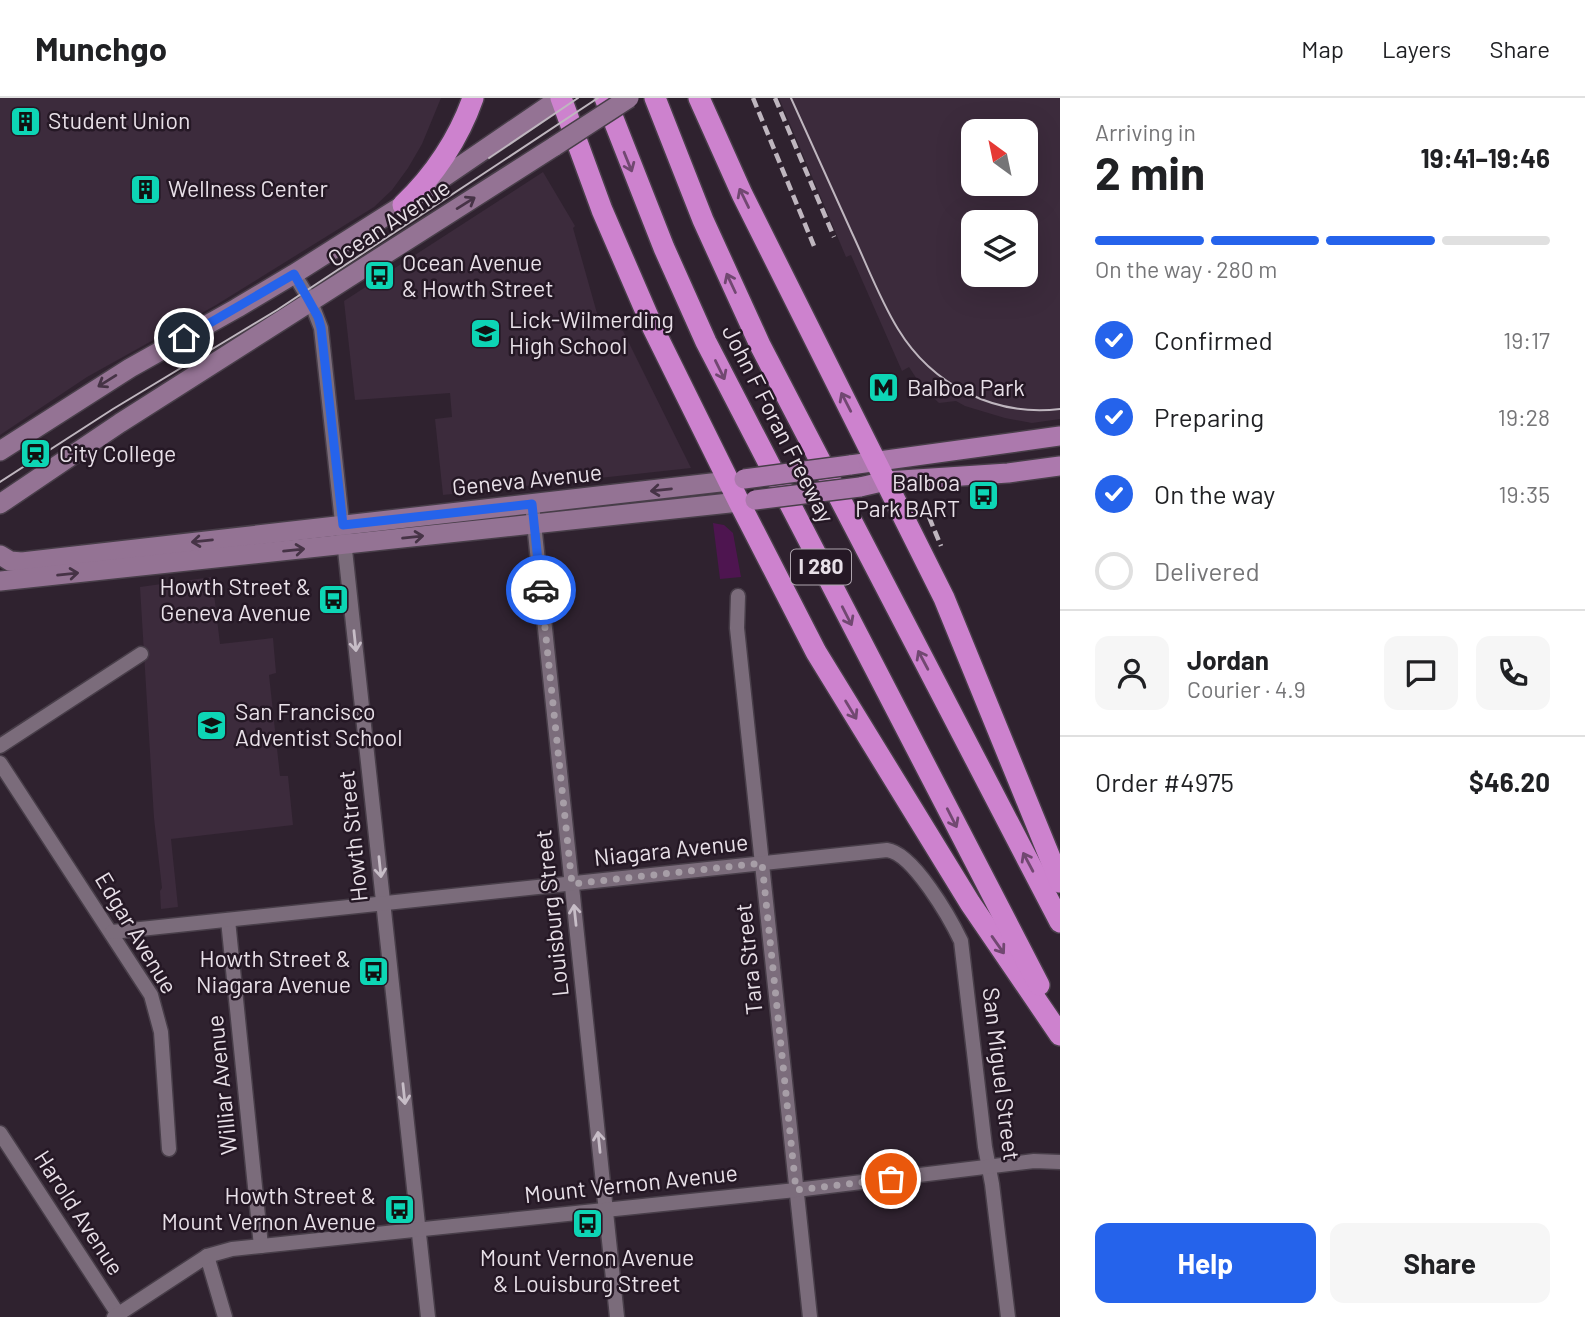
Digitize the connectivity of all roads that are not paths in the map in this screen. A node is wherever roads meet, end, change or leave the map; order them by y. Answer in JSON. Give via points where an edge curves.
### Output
{"nodes":[{"id":1,"x":473,"y":98,"type":"edge"},
{"id":2,"x":560,"y":98,"type":"edge"},
{"id":3,"x":605,"y":98,"type":"edge"},
{"id":4,"x":629,"y":98,"type":"edge"},
{"id":5,"x":655,"y":98,"type":"edge"},
{"id":6,"x":699,"y":98,"type":"edge"},
{"id":7,"x":402,"y":205,"type":"junction"},
{"id":8,"x":294,"y":274,"type":"junction"},
{"id":9,"x":311,"y":302,"type":"junction"},
{"id":10,"x":1060,"y":436,"type":"edge"},
{"id":11,"x":0,"y":451,"type":"edge"},
{"id":12,"x":1060,"y":466,"type":"edge"},
{"id":13,"x":881,"y":472,"type":"junction"},
{"id":14,"x":736,"y":480,"type":"junction"},
{"id":15,"x":747,"y":501,"type":"junction"},
{"id":16,"x":0,"y":504,"type":"edge"},
{"id":17,"x":532,"y":504,"type":"junction"},
{"id":18,"x":534,"y":524,"type":"junction"},
{"id":19,"x":344,"y":534,"type":"junction"},
{"id":20,"x":0,"y":555,"type":"edge"},
{"id":21,"x":0,"y":581,"type":"edge"},
{"id":22,"x":738,"y":596,"type":"dead end"},
{"id":23,"x":141,"y":654,"type":"dead end"},
{"id":24,"x":0,"y":746,"type":"edge"},
{"id":25,"x":0,"y":763,"type":"edge"},
{"id":26,"x":900,"y":855,"type":"joint"},
{"id":27,"x":762,"y":863,"type":"junction"},
{"id":28,"x":1060,"y":882,"type":"edge"},
{"id":29,"x":572,"y":884,"type":"junction"},
{"id":30,"x":383,"y":904,"type":"junction"},
{"id":31,"x":228,"y":920,"type":"junction"},
{"id":32,"x":1060,"y":922,"type":"edge"},
{"id":33,"x":112,"y":932,"type":"junction"},
{"id":34,"x":1060,"y":1025,"type":"edge"},
{"id":35,"x":1060,"y":1035,"type":"edge"},
{"id":36,"x":0,"y":1133,"type":"edge"},
{"id":37,"x":169,"y":1149,"type":"dead end"},
{"id":38,"x":1060,"y":1162,"type":"edge"},
{"id":39,"x":989,"y":1167,"type":"junction"},
{"id":40,"x":796,"y":1190,"type":"junction"},
{"id":41,"x":606,"y":1210,"type":"junction"},
{"id":42,"x":419,"y":1229,"type":"junction"},
{"id":43,"x":261,"y":1246,"type":"junction"},
{"id":44,"x":207,"y":1256,"type":"junction"},
{"id":45,"x":117,"y":1316,"type":"edge"},
{"id":46,"x":225,"y":1317,"type":"edge"},
{"id":47,"x":428,"y":1317,"type":"edge"},
{"id":48,"x":617,"y":1317,"type":"edge"},
{"id":49,"x":810,"y":1317,"type":"edge"},
{"id":50,"x":1008,"y":1317,"type":"edge"}],
"edges":[{"from":1,"to":7,"type":"highway","via":[[446,153]]},
{"from":2,"to":7,"type":"main road","name":"Ocean Avenue"},
{"from":2,"to":14,"type":"highway","via":[[653,328]]},
{"from":3,"to":34,"type":"highway","name":"John F Foran Freeway","number":"I 280","one_way":true,"via":[[664,248],[720,371]]},
{"from":9,"to":4,"type":"main road","name":"Ocean Avenue","one_way":true,"bridge":true},
{"from":32,"to":5,"type":"highway","name":"John F Foran Freeway","number":"I 280","one_way":true,"via":[[765,355],[708,231]]},
{"from":13,"to":6,"type":"highway","one_way":true,"via":[[741,194]]},
{"from":7,"to":8,"type":"main road","name":"Ocean Avenue"},
{"from":8,"to":9,"type":"street","name":"Howth Street"},
{"from":8,"to":11,"type":"main road","name":"Ocean Avenue","one_way":true,"via":[[130,368]]},
{"from":9,"to":16,"type":"main road","name":"Ocean Avenue"},
{"from":9,"to":19,"type":"street","name":"Howth Street","via":[[321,328]]},
{"from":10,"to":13,"type":"main road","name":"Geneva Avenue"},
{"from":12,"to":13,"type":"main road","name":"Geneva Avenue","via":[[1007,473]]},
{"from":13,"to":14,"type":"main road","name":"Geneva Avenue","bridge":true,"via":[[850,465]]},
{"from":13,"to":15,"type":"main road","name":"Geneva Avenue","bridge":true,"via":[[860,487]]},
{"from":13,"to":28,"type":"highway","via":[[957,627]]},
{"from":14,"to":15,"type":"highway"},
{"from":14,"to":17,"type":"main road","name":"Geneva Avenue","one_way":true},
{"from":15,"to":18,"type":"main road","name":"Geneva Avenue"},
{"from":15,"to":35,"type":"highway","one_way":true,"via":[[816,652],[970,903]]},
{"from":17,"to":18,"type":"street","name":"Louisburg Street"},
{"from":17,"to":19,"type":"main road","name":"Geneva Avenue"},
{"from":19,"to":18,"type":"main road","name":"Geneva Avenue","one_way":true},
{"from":18,"to":29,"type":"street","name":"Louisburg Street"},
{"from":19,"to":20,"type":"main road","name":"Geneva Avenue","one_way":true,"via":[[22,562]]},
{"from":21,"to":19,"type":"main road","name":"Geneva Avenue","one_way":true},
{"from":19,"to":30,"type":"street","name":"Howth Street","one_way":true},
{"from":22,"to":27,"type":"street","name":"Tara Street","via":[[737,628]]},
{"from":23,"to":24,"type":"street"},
{"from":25,"to":33,"type":"street","name":"Edgar Avenue"},
{"from":26,"to":27,"type":"street","name":"Niagara Avenue","via":[[887,850]]},
{"from":26,"to":39,"type":"street","name":"San Miguel Street","via":[[911,864],[961,942]]},
{"from":27,"to":29,"type":"street","name":"Niagara Avenue"},
{"from":27,"to":40,"type":"street","name":"Tara Street"},
{"from":29,"to":30,"type":"street","name":"Niagara Avenue"},
{"from":41,"to":29,"type":"street","name":"Louisburg Street","one_way":true},
{"from":30,"to":31,"type":"street","name":"Niagara Avenue"},
{"from":30,"to":42,"type":"street","name":"Howth Street","one_way":true},
{"from":31,"to":33,"type":"street","name":"Niagara Avenue"},
{"from":31,"to":43,"type":"street","name":"Williar Avenue"},
{"from":33,"to":37,"type":"street","name":"Edgar Avenue","via":[[147,987],[158,1014]]},
{"from":36,"to":45,"type":"street","name":"Harold Avenue"},
{"from":38,"to":39,"type":"street","name":"Mount Vernon Avenue"},
{"from":39,"to":40,"type":"street","name":"Mount Vernon Avenue"},
{"from":39,"to":50,"type":"street","name":"San Miguel Street"},
{"from":40,"to":41,"type":"street","name":"Mount Vernon Avenue"},
{"from":40,"to":49,"type":"street","name":"Tara Street"},
{"from":41,"to":42,"type":"street","name":"Mount Vernon Avenue"},
{"from":41,"to":48,"type":"street","name":"Louisburg Street"},
{"from":42,"to":43,"type":"street","name":"Mount Vernon Avenue"},
{"from":42,"to":47,"type":"street","name":"Howth Street"},
{"from":43,"to":44,"type":"street","name":"Mount Vernon Avenue"},
{"from":44,"to":45,"type":"street"},
{"from":44,"to":46,"type":"street"}]}
